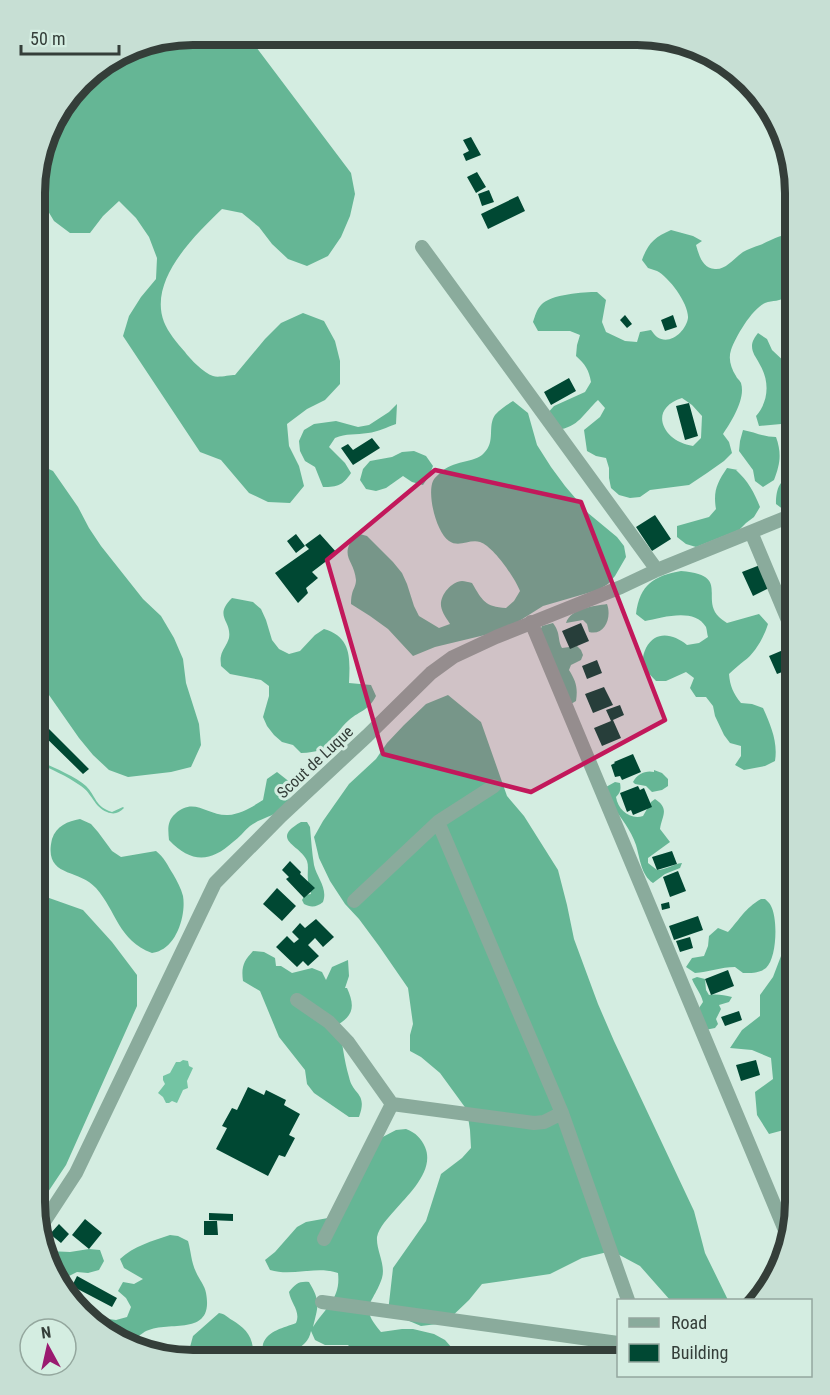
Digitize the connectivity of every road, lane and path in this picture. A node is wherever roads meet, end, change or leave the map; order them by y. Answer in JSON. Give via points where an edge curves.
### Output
{"nodes":[{"id":1,"x":422,"y":247,"type":"dead end"},
{"id":2,"x":785,"y":518,"type":"edge"},
{"id":3,"x":751,"y":532,"type":"junction"},
{"id":4,"x":657,"y":570,"type":"junction"},
{"id":5,"x":785,"y":613,"type":"edge"},
{"id":6,"x":531,"y":622,"type":"junction"},
{"id":7,"x":494,"y":786,"type":"dead end"},
{"id":8,"x":438,"y":822,"type":"junction"},
{"id":9,"x":354,"y":901,"type":"dead end"},
{"id":10,"x":297,"y":1000,"type":"dead end"},
{"id":11,"x":392,"y":1104,"type":"junction"},
{"id":12,"x":562,"y":1113,"type":"junction"},
{"id":13,"x":46,"y":1219,"type":"edge"},
{"id":14,"x":783,"y":1225,"type":"edge"},
{"id":15,"x":324,"y":1239,"type":"dead end"},
{"id":16,"x":628,"y":1299,"type":"edge"},
{"id":17,"x":322,"y":1302,"type":"dead end"},
{"id":18,"x":617,"y":1342,"type":"edge"}],
"edges":[{"from":1,"to":4,"type":"street"},
{"from":2,"to":3,"type":"street","name":"Scout de Luque"},
{"from":3,"to":4,"type":"street","name":"Scout de Luque"},
{"from":3,"to":5,"type":"street"},
{"from":4,"to":6,"type":"street","name":"Scout de Luque"},
{"from":6,"to":13,"type":"street","name":"Scout de Luque","via":[[442,663],[215,884],[76,1173]]},
{"from":6,"to":14,"type":"street"},
{"from":7,"to":8,"type":"street"},
{"from":8,"to":9,"type":"street"},
{"from":8,"to":12,"type":"street"},
{"from":10,"to":11,"type":"street","via":[[329,1022],[348,1042]]},
{"from":11,"to":12,"type":"street","via":[[534,1123]]},
{"from":11,"to":15,"type":"street"},
{"from":12,"to":16,"type":"street"},
{"from":17,"to":18,"type":"street"}]}
